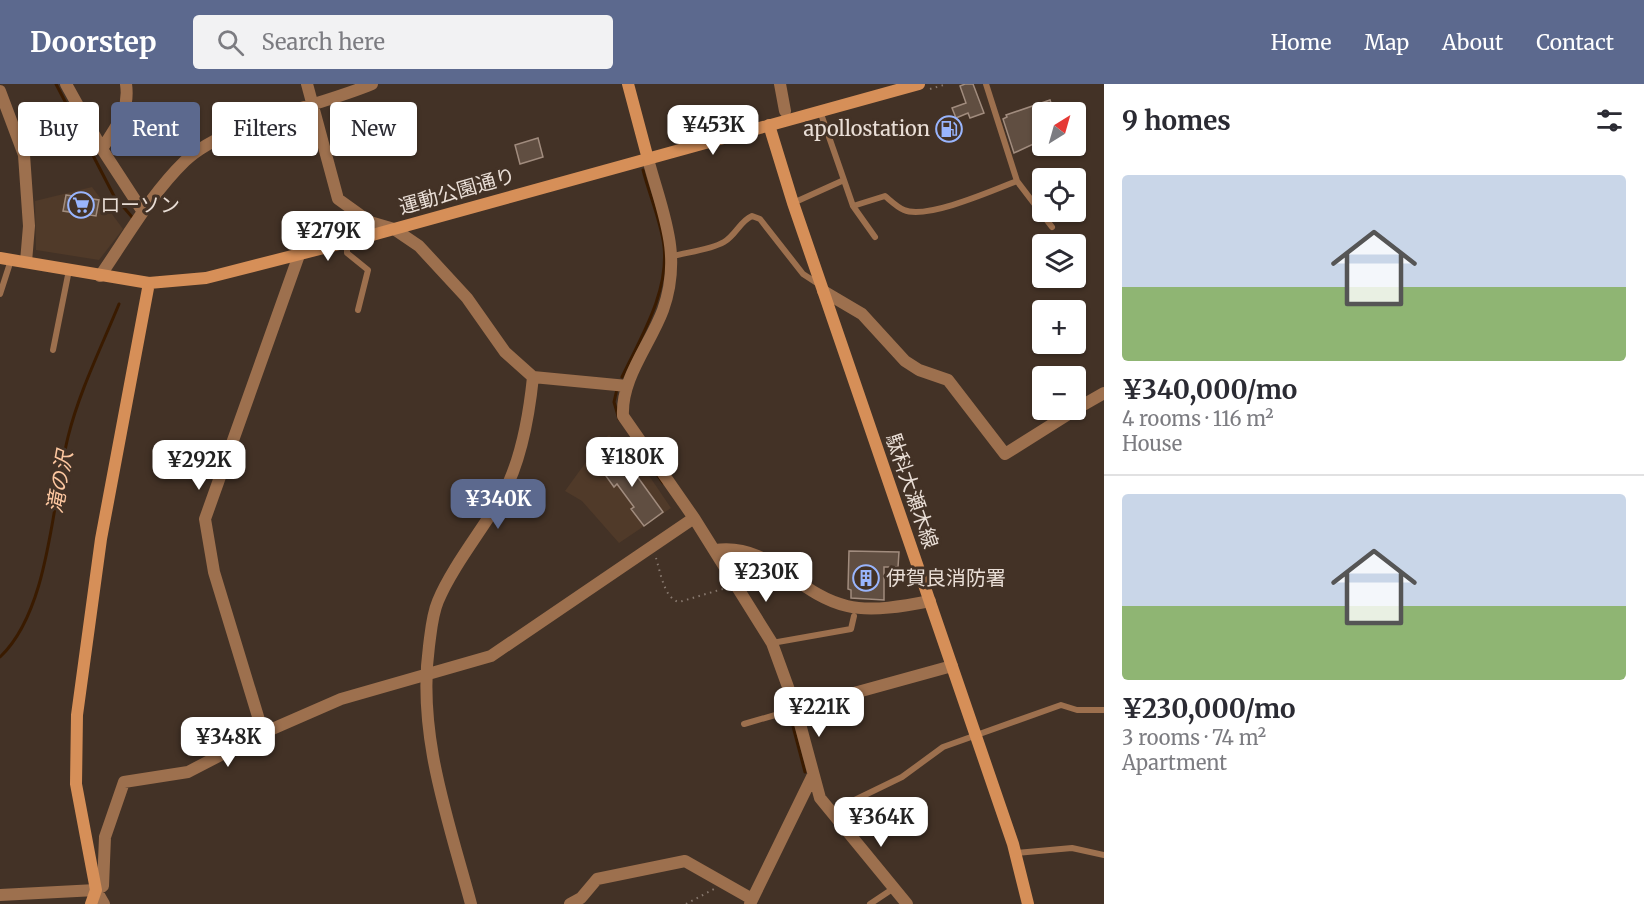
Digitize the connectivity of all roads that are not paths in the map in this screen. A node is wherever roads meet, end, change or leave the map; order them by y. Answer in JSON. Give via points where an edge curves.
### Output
{"nodes":[{"id":1,"x":66,"y":84,"type":"edge"},
{"id":2,"x":126,"y":84,"type":"edge"},
{"id":3,"x":307,"y":84,"type":"edge"},
{"id":4,"x":372,"y":84,"type":"edge"},
{"id":5,"x":628,"y":84,"type":"edge"},
{"id":6,"x":780,"y":84,"type":"edge"},
{"id":7,"x":919,"y":84,"type":"edge"},
{"id":8,"x":986,"y":84,"type":"edge"},
{"id":9,"x":0,"y":91,"type":"edge"},
{"id":10,"x":310,"y":102,"type":"edge"},
{"id":11,"x":318,"y":103,"type":"edge"},
{"id":12,"x":785,"y":111,"type":"dead end"},
{"id":13,"x":820,"y":111,"type":"junction"},
{"id":14,"x":769,"y":125,"type":"junction"},
{"id":15,"x":318,"y":129,"type":"edge"},
{"id":16,"x":212,"y":143,"type":"edge"},
{"id":17,"x":102,"y":148,"type":"junction"},
{"id":18,"x":648,"y":159,"type":"junction"},
{"id":19,"x":844,"y":180,"type":"junction"},
{"id":20,"x":1017,"y":181,"type":"junction"},
{"id":21,"x":793,"y":203,"type":"junction"},
{"id":22,"x":853,"y":206,"type":"junction"},
{"id":23,"x":143,"y":212,"type":"junction"},
{"id":24,"x":1052,"y":227,"type":"dead end"},
{"id":25,"x":394,"y":229,"type":"junction"},
{"id":26,"x":875,"y":237,"type":"dead end"},
{"id":27,"x":347,"y":242,"type":"junction"},
{"id":28,"x":299,"y":255,"type":"junction"},
{"id":29,"x":673,"y":256,"type":"junction"},
{"id":30,"x":6,"y":259,"type":"edge"},
{"id":31,"x":26,"y":262,"type":"junction"},
{"id":32,"x":69,"y":270,"type":"junction"},
{"id":33,"x":100,"y":276,"type":"junction"},
{"id":34,"x":149,"y":283,"type":"junction"},
{"id":35,"x":822,"y":289,"type":"junction"},
{"id":36,"x":0,"y":294,"type":"edge"},
{"id":37,"x":358,"y":310,"type":"dead end"},
{"id":38,"x":53,"y":350,"type":"dead end"},
{"id":39,"x":533,"y":378,"type":"junction"},
{"id":40,"x":627,"y":386,"type":"junction"},
{"id":41,"x":1104,"y":393,"type":"edge"},
{"id":42,"x":1086,"y":403,"type":"edge"},
{"id":43,"x":1058,"y":420,"type":"edge"},
{"id":44,"x":694,"y":518,"type":"junction"},
{"id":45,"x":715,"y":550,"type":"junction"},
{"id":46,"x":930,"y":601,"type":"junction"},
{"id":47,"x":854,"y":616,"type":"dead end"},
{"id":48,"x":772,"y":643,"type":"junction"},
{"id":49,"x":952,"y":666,"type":"junction"},
{"id":50,"x":425,"y":675,"type":"junction"},
{"id":51,"x":791,"y":710,"type":"junction"},
{"id":52,"x":1104,"y":710,"type":"edge"},
{"id":53,"x":744,"y":724,"type":"dead end"},
{"id":54,"x":263,"y":733,"type":"junction"},
{"id":55,"x":976,"y":735,"type":"junction"},
{"id":56,"x":813,"y":775,"type":"junction"},
{"id":57,"x":832,"y":811,"type":"junction"},
{"id":58,"x":1015,"y":853,"type":"junction"},
{"id":59,"x":1104,"y":855,"type":"edge"},
{"id":60,"x":894,"y":888,"type":"junction"},
{"id":61,"x":96,"y":890,"type":"junction"},
{"id":62,"x":0,"y":895,"type":"edge"},
{"id":63,"x":751,"y":902,"type":"edge"},
{"id":64,"x":91,"y":904,"type":"edge"},
{"id":65,"x":104,"y":904,"type":"edge"},
{"id":66,"x":471,"y":904,"type":"edge"},
{"id":67,"x":570,"y":904,"type":"edge"},
{"id":68,"x":870,"y":904,"type":"edge"},
{"id":69,"x":907,"y":904,"type":"edge"},
{"id":70,"x":1028,"y":904,"type":"edge"}],
"edges":[{"from":1,"to":17,"type":"street"},
{"from":2,"to":17,"type":"street","via":[[126,112]]},
{"from":3,"to":10,"type":"street"},
{"from":4,"to":11,"type":"street"},
{"from":5,"to":18,"type":"street"},
{"from":6,"to":12,"type":"street"},
{"from":7,"to":13,"type":"street","name":"運動公園通り"},
{"from":8,"to":20,"type":"lane"},
{"from":9,"to":31,"type":"street","via":[[24,155],[29,226]]},
{"from":13,"to":14,"type":"street","name":"運動公園通り"},
{"from":13,"to":19,"type":"lane"},
{"from":14,"to":18,"type":"street","name":"運動公園通り"},
{"from":14,"to":21,"type":"street","name":"駄科大瀬木線"},
{"from":15,"to":25,"type":"street","via":[[338,199],[370,222]]},
{"from":16,"to":23,"type":"street","via":[[186,160]]},
{"from":17,"to":23,"type":"street"},
{"from":18,"to":25,"type":"street","name":"運動公園通り"},
{"from":18,"to":29,"type":"street"},
{"from":19,"to":21,"type":"lane"},
{"from":19,"to":22,"type":"lane"},
{"from":20,"to":22,"type":"lane","via":[[919,213],[905,211],[885,196]]},
{"from":20,"to":24,"type":"lane"},
{"from":21,"to":35,"type":"street","name":"駄科大瀬木線"},
{"from":22,"to":26,"type":"lane"},
{"from":23,"to":33,"type":"street"},
{"from":25,"to":27,"type":"street","name":"運動公園通り"},
{"from":25,"to":39,"type":"street","via":[[444,270],[493,338]]},
{"from":27,"to":28,"type":"street","name":"運動公園通り"},
{"from":27,"to":37,"type":"lane","via":[[347,253],[368,270]]},
{"from":28,"to":34,"type":"street","name":"運動公園通り","via":[[206,278]]},
{"from":28,"to":54,"type":"street","via":[[205,519],[214,572]]},
{"from":29,"to":35,"type":"lane","via":[[722,243],[752,216],[760,219],[803,274]]},
{"from":29,"to":40,"type":"street","via":[[663,309]]},
{"from":30,"to":31,"type":"street","name":"運動公園通り"},
{"from":30,"to":36,"type":"lane"},
{"from":31,"to":32,"type":"street","name":"運動公園通り"},
{"from":32,"to":33,"type":"street","name":"運動公園通り"},
{"from":32,"to":38,"type":"lane"},
{"from":33,"to":34,"type":"street","name":"運動公園通り"},
{"from":34,"to":61,"type":"street","via":[[98,559],[77,715],[76,784]]},
{"from":35,"to":43,"type":"street","via":[[862,314],[906,361],[948,380],[1005,454]]},
{"from":35,"to":46,"type":"street","name":"駄科大瀬木線"},
{"from":39,"to":40,"type":"street"},
{"from":39,"to":50,"type":"street","via":[[518,452],[503,493],[438,600]]},
{"from":40,"to":44,"type":"street","via":[[623,416]]},
{"from":41,"to":42,"type":"street"},
{"from":44,"to":45,"type":"street"},
{"from":44,"to":50,"type":"street","via":[[490,656]]},
{"from":45,"to":46,"type":"street","via":[[734,548],[758,555],[805,588],[848,606]]},
{"from":45,"to":48,"type":"street"},
{"from":46,"to":49,"type":"street","name":"駄科大瀬木線"},
{"from":47,"to":48,"type":"lane","via":[[851,629]]},
{"from":48,"to":51,"type":"street"},
{"from":49,"to":51,"type":"street"},
{"from":49,"to":55,"type":"street","name":"駄科大瀬木線"},
{"from":50,"to":54,"type":"street","via":[[341,699]]},
{"from":50,"to":66,"type":"street","via":[[430,746]]},
{"from":51,"to":53,"type":"lane"},
{"from":51,"to":56,"type":"street"},
{"from":52,"to":55,"type":"lane","via":[[1077,710],[1061,705]]},
{"from":54,"to":61,"type":"street","via":[[188,772],[124,782],[105,837],[103,886]]},
{"from":55,"to":57,"type":"lane","via":[[943,747],[902,777]]},
{"from":55,"to":58,"type":"street","name":"駄科大瀬木線"},
{"from":56,"to":57,"type":"street","via":[[820,798]]},
{"from":56,"to":63,"type":"street"},
{"from":57,"to":60,"type":"street"},
{"from":58,"to":59,"type":"lane","via":[[1071,848]]},
{"from":58,"to":70,"type":"street","name":"駄科大瀬木線"},
{"from":60,"to":68,"type":"lane"},
{"from":60,"to":69,"type":"street"},
{"from":61,"to":62,"type":"street"},
{"from":61,"to":64,"type":"street"},
{"from":61,"to":65,"type":"street"},
{"from":63,"to":67,"type":"street","via":[[684,861],[597,879],[581,898]]}]}
